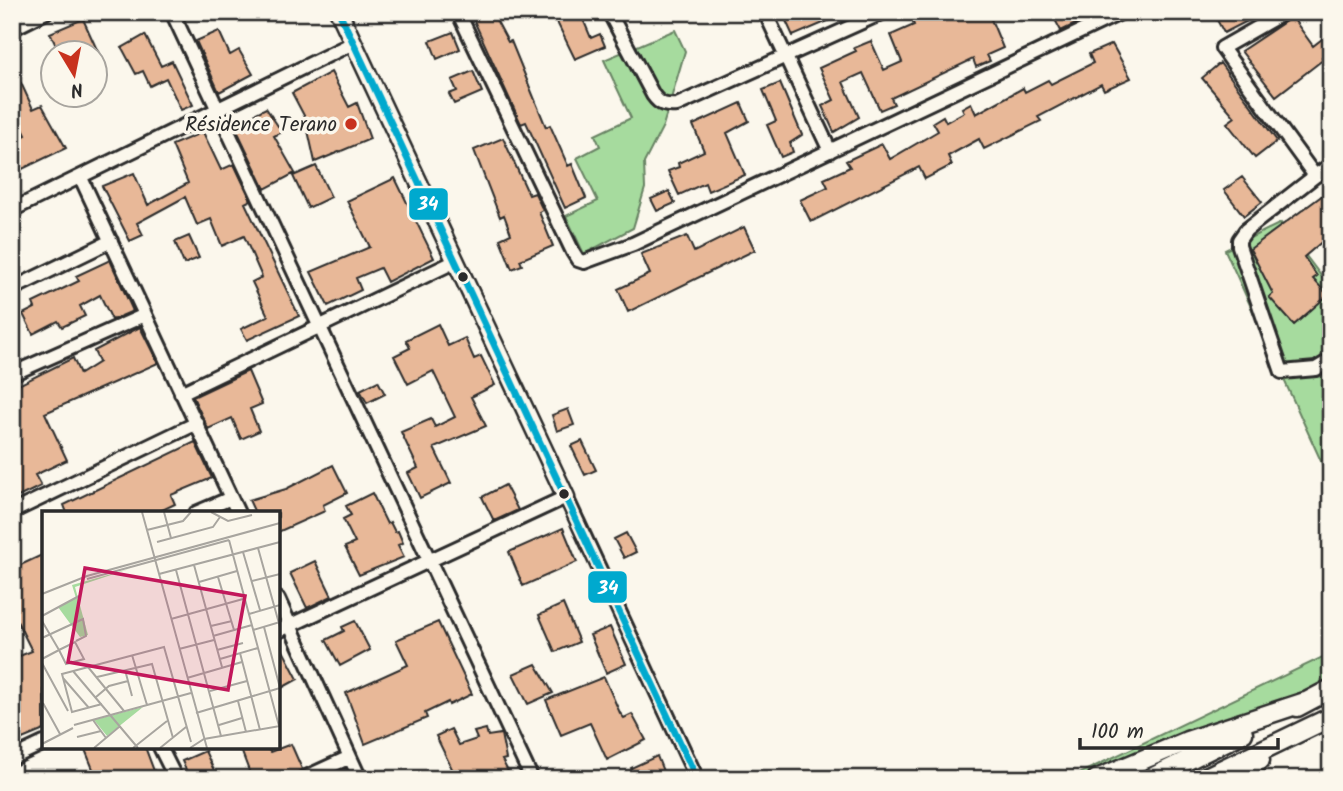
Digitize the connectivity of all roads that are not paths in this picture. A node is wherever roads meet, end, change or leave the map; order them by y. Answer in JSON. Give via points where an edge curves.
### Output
{"nodes":[{"id":1,"x":46,"y":12,"type":"edge"},
{"id":2,"x":172,"y":12,"type":"edge"},
{"id":3,"x":339,"y":12,"type":"edge"},
{"id":4,"x":458,"y":12,"type":"edge"},
{"id":5,"x":609,"y":12,"type":"edge"},
{"id":6,"x":765,"y":12,"type":"edge"},
{"id":7,"x":884,"y":12,"type":"edge"},
{"id":8,"x":1122,"y":12,"type":"edge"},
{"id":9,"x":1285,"y":12,"type":"edge"},
{"id":10,"x":869,"y":15,"type":"edge"},
{"id":11,"x":12,"y":29,"type":"edge"},
{"id":12,"x":353,"y":43,"type":"junction"},
{"id":13,"x":787,"y":58,"type":"junction"},
{"id":14,"x":219,"y":109,"type":"junction"},
{"id":15,"x":830,"y":151,"type":"junction"},
{"id":16,"x":1331,"y":165,"type":"edge"},
{"id":17,"x":1315,"y":176,"type":"junction"},
{"id":18,"x":81,"y":178,"type":"junction"},
{"id":19,"x":12,"y":210,"type":"edge"},
{"id":20,"x":111,"y":241,"type":"junction"},
{"id":21,"x":456,"y":261,"type":"junction"},
{"id":22,"x":12,"y":289,"type":"edge"},
{"id":23,"x":145,"y":315,"type":"junction"},
{"id":24,"x":318,"y":327,"type":"junction"},
{"id":25,"x":1331,"y":360,"type":"edge"},
{"id":26,"x":12,"y":374,"type":"edge"},
{"id":27,"x":181,"y":393,"type":"junction"},
{"id":28,"x":197,"y":423,"type":"junction"},
{"id":29,"x":565,"y":497,"type":"junction"},
{"id":30,"x":231,"y":498,"type":"junction"},
{"id":31,"x":37,"y":500,"type":"junction"},
{"id":32,"x":42,"y":511,"type":"edge"},
{"id":33,"x":201,"y":511,"type":"edge"},
{"id":34,"x":237,"y":511,"type":"edge"},
{"id":35,"x":12,"y":512,"type":"edge"},
{"id":36,"x":429,"y":562,"type":"junction"},
{"id":37,"x":280,"y":609,"type":"edge"},
{"id":38,"x":284,"y":628,"type":"edge"},
{"id":39,"x":1331,"y":689,"type":"edge"},
{"id":40,"x":1306,"y":702,"type":"junction"},
{"id":41,"x":1324,"y":721,"type":"edge"},
{"id":42,"x":42,"y":744,"type":"edge"},
{"id":43,"x":161,"y":749,"type":"edge"},
{"id":44,"x":350,"y":757,"type":"junction"},
{"id":45,"x":12,"y":758,"type":"edge"},
{"id":46,"x":176,"y":779,"type":"edge"},
{"id":47,"x":302,"y":779,"type":"edge"},
{"id":48,"x":360,"y":779,"type":"edge"},
{"id":49,"x":532,"y":779,"type":"edge"},
{"id":50,"x":697,"y":779,"type":"edge"},
{"id":51,"x":1097,"y":779,"type":"edge"},
{"id":52,"x":1149,"y":779,"type":"edge"},
{"id":53,"x":1202,"y":779,"type":"edge"},
{"id":54,"x":1235,"y":779,"type":"edge"}],
"edges":[{"from":1,"to":11,"type":"street"},
{"from":2,"to":14,"type":"street"},
{"from":3,"to":12,"type":"street"},
{"from":4,"to":15,"type":"street","via":[[581,261],[633,244]]},
{"from":5,"to":13,"type":"street","via":[[661,104],[677,105]]},
{"from":6,"to":13,"type":"street"},
{"from":7,"to":10,"type":"street"},
{"from":8,"to":15,"type":"street"},
{"from":9,"to":17,"type":"street","via":[[1222,48]]},
{"from":10,"to":13,"type":"street"},
{"from":12,"to":14,"type":"street"},
{"from":12,"to":21,"type":"street"},
{"from":13,"to":15,"type":"street"},
{"from":14,"to":18,"type":"street"},
{"from":14,"to":24,"type":"street"},
{"from":16,"to":17,"type":"street"},
{"from":17,"to":25,"type":"street","via":[[1247,230],[1239,246],[1282,372],[1316,369]]},
{"from":18,"to":19,"type":"street"},
{"from":18,"to":20,"type":"street"},
{"from":20,"to":22,"type":"street"},
{"from":20,"to":23,"type":"street"},
{"from":21,"to":24,"type":"street"},
{"from":21,"to":29,"type":"street"},
{"from":23,"to":26,"type":"street"},
{"from":23,"to":27,"type":"street"},
{"from":24,"to":27,"type":"street"},
{"from":24,"to":36,"type":"street"},
{"from":27,"to":28,"type":"street"},
{"from":28,"to":30,"type":"street"},
{"from":28,"to":31,"type":"street"},
{"from":29,"to":36,"type":"street"},
{"from":29,"to":50,"type":"street"},
{"from":30,"to":33,"type":"street"},
{"from":30,"to":34,"type":"street"},
{"from":31,"to":32,"type":"street"},
{"from":31,"to":35,"type":"street"},
{"from":36,"to":38,"type":"street"},
{"from":36,"to":49,"type":"street"},
{"from":37,"to":38,"type":"street"},
{"from":38,"to":44,"type":"street"},
{"from":39,"to":40,"type":"main road"},
{"from":40,"to":51,"type":"main road","via":[[1187,741]]},
{"from":40,"to":52,"type":"main road"},
{"from":41,"to":53,"type":"main road"},
{"from":41,"to":54,"type":"main road"},
{"from":42,"to":45,"type":"street"},
{"from":43,"to":46,"type":"street"},
{"from":44,"to":47,"type":"street"},
{"from":44,"to":48,"type":"street"}]}
